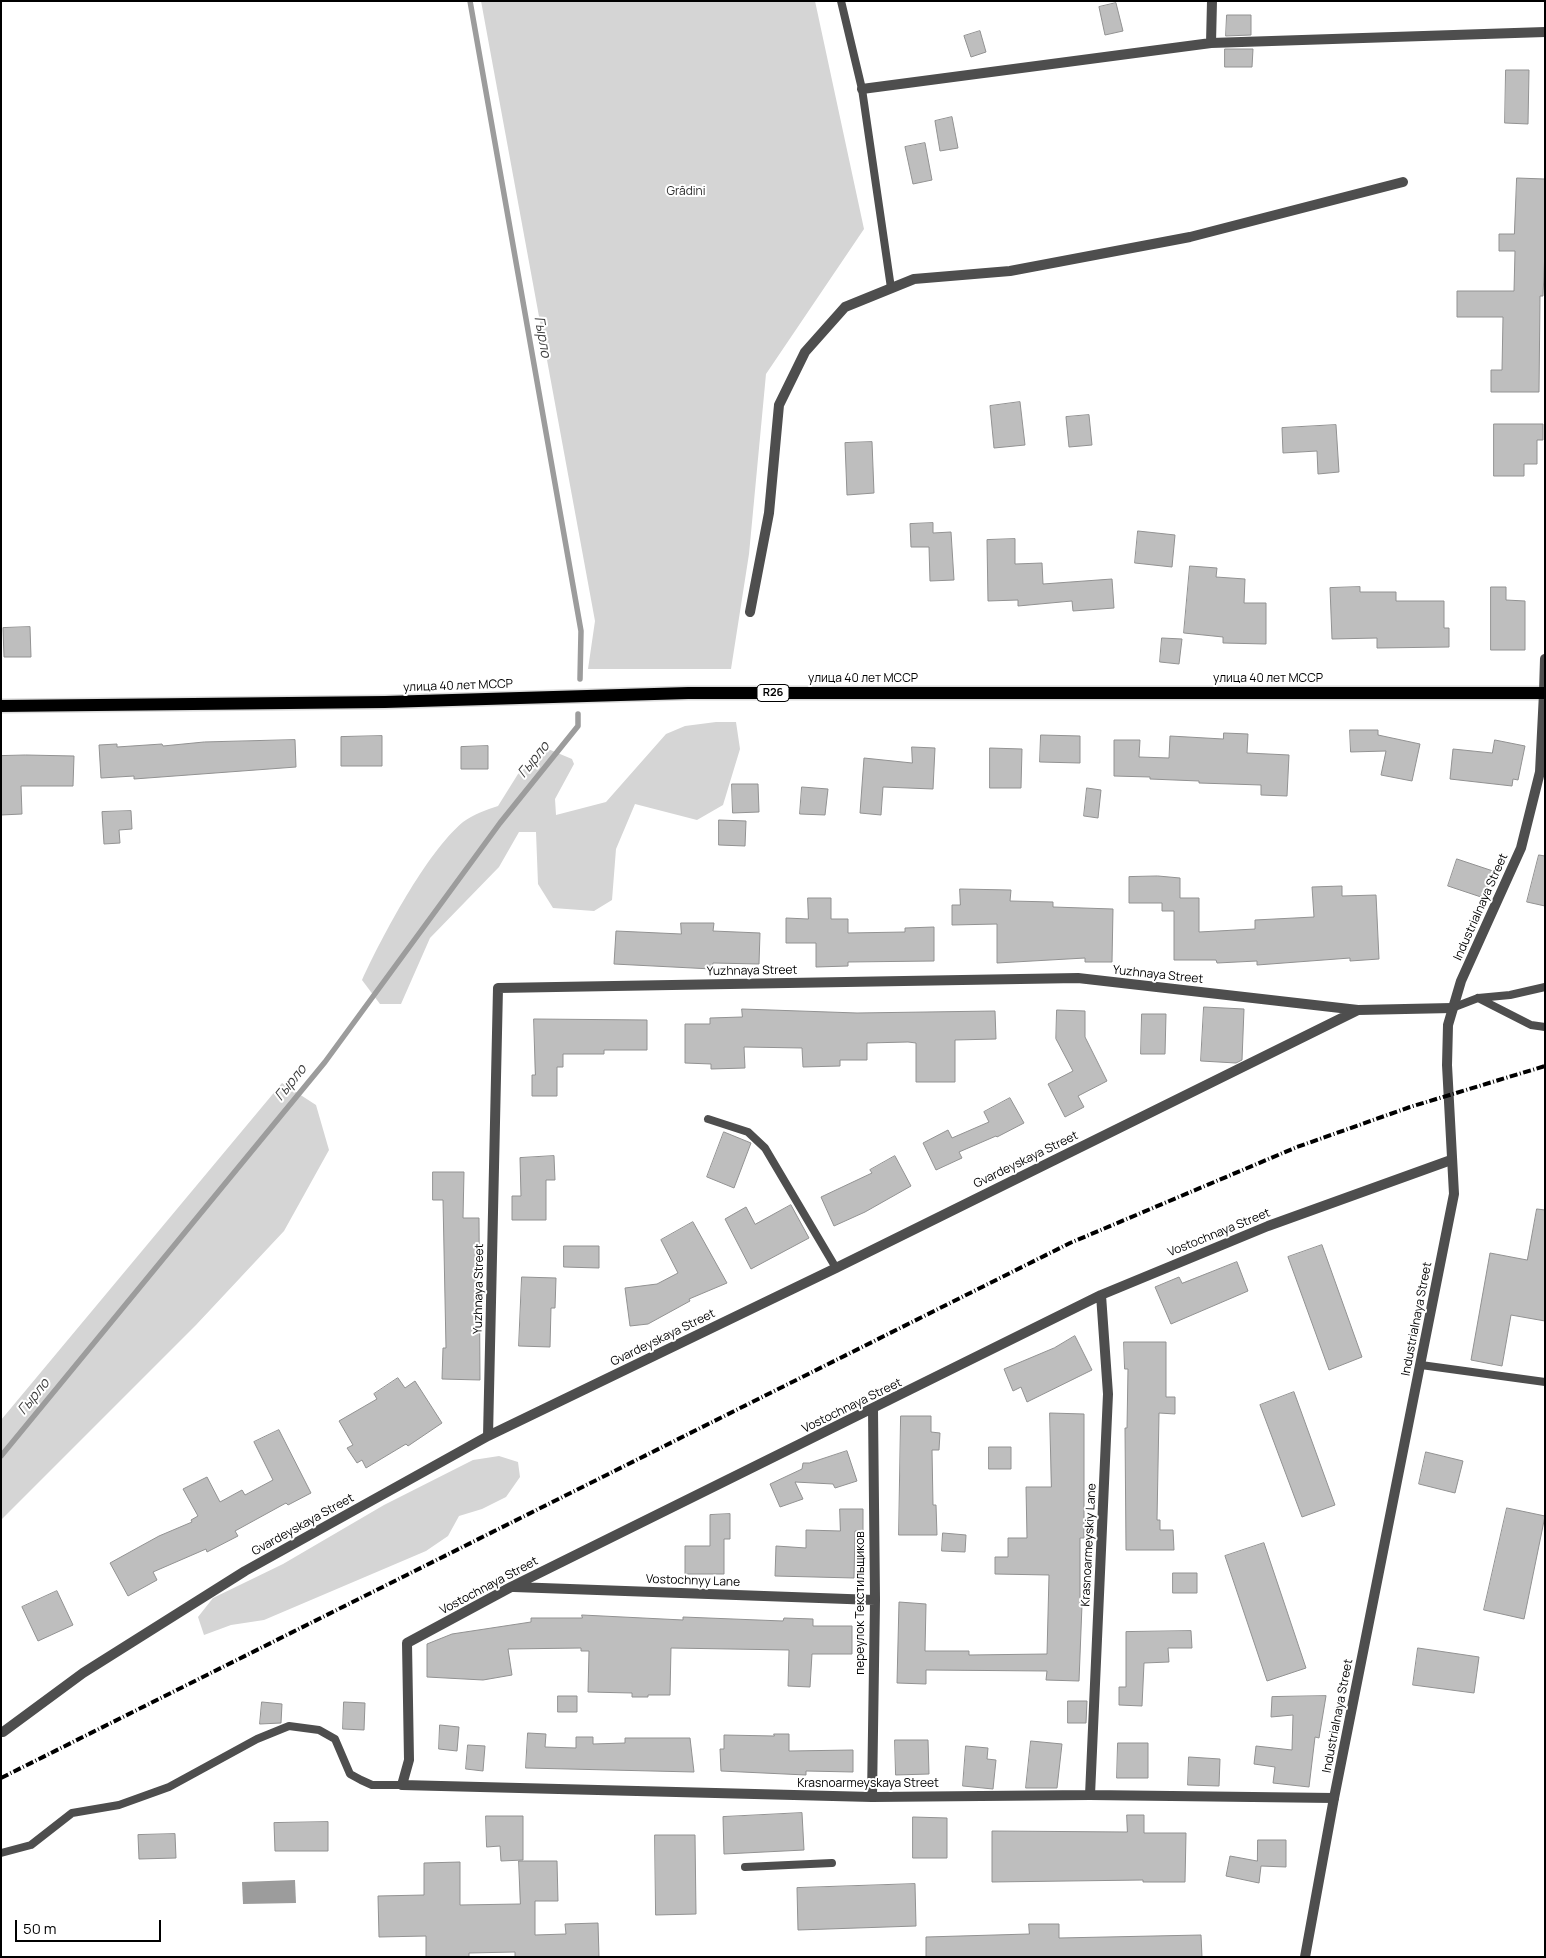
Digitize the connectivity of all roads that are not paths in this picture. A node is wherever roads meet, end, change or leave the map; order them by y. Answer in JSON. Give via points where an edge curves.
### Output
{"nodes":[{"id":1,"x":842,"y":1,"type":"edge"},
{"id":2,"x":1212,"y":1,"type":"edge"},
{"id":3,"x":1545,"y":32,"type":"edge"},
{"id":4,"x":1211,"y":43,"type":"junction"},
{"id":5,"x":862,"y":89,"type":"junction"},
{"id":6,"x":1403,"y":182,"type":"dead end"},
{"id":7,"x":891,"y":288,"type":"junction"},
{"id":8,"x":750,"y":612,"type":"dead end"},
{"id":9,"x":1545,"y":659,"type":"edge"},
{"id":10,"x":1544,"y":693,"type":"edge"},
{"id":11,"x":1,"y":706,"type":"edge"},
{"id":12,"x":1545,"y":987,"type":"edge"},
{"id":13,"x":1478,"y":998,"type":"junction"},
{"id":14,"x":1452,"y":1008,"type":"junction"},
{"id":15,"x":1358,"y":1010,"type":"junction"},
{"id":16,"x":1545,"y":1027,"type":"edge"},
{"id":17,"x":708,"y":1119,"type":"dead end"},
{"id":18,"x":1451,"y":1160,"type":"junction"},
{"id":19,"x":836,"y":1268,"type":"junction"},
{"id":20,"x":1100,"y":1295,"type":"junction"},
{"id":21,"x":1421,"y":1365,"type":"junction"},
{"id":22,"x":1545,"y":1382,"type":"edge"},
{"id":23,"x":873,"y":1409,"type":"junction"},
{"id":24,"x":488,"y":1436,"type":"junction"},
{"id":25,"x":511,"y":1587,"type":"junction"},
{"id":26,"x":875,"y":1600,"type":"junction"},
{"id":27,"x":3,"y":1732,"type":"dead end"},
{"id":28,"x":402,"y":1785,"type":"junction"},
{"id":29,"x":1090,"y":1795,"type":"junction"},
{"id":30,"x":872,"y":1798,"type":"junction"},
{"id":31,"x":1334,"y":1798,"type":"junction"},
{"id":32,"x":1,"y":1853,"type":"edge"},
{"id":33,"x":832,"y":1863,"type":"dead end"},
{"id":34,"x":745,"y":1867,"type":"dead end"},
{"id":35,"x":1305,"y":1957,"type":"edge"}],
"edges":[{"from":1,"to":5,"type":"lane"},
{"from":2,"to":4,"type":"street"},
{"from":3,"to":4,"type":"street"},
{"from":4,"to":5,"type":"street"},
{"from":5,"to":7,"type":"lane"},
{"from":6,"to":7,"type":"street","via":[[1190,237],[1010,271],[914,279]]},
{"from":7,"to":8,"type":"street","via":[[845,307],[805,352],[779,405],[769,513]]},
{"from":9,"to":10,"type":"street","name":"Industrialnaya Street"},
{"from":10,"to":11,"type":"main road","name":"улица 40 лет МССР","number":"R26","via":[[688,693],[384,702]]},
{"from":10,"to":14,"type":"street","name":"Industrialnaya Street","via":[[1540,772],[1521,848]]},
{"from":12,"to":13,"type":"lane"},
{"from":13,"to":14,"type":"lane"},
{"from":13,"to":16,"type":"lane","via":[[1532,1025]]},
{"from":14,"to":15,"type":"street","name":"Yuzhnaya Street"},
{"from":14,"to":18,"type":"street","name":"Industrialnaya Street","via":[[1447,1043]]},
{"from":15,"to":19,"type":"street","name":"Gvardeyskaya Street"},
{"from":15,"to":24,"type":"street","name":"Yuzhnaya Street","via":[[1078,978],[498,988]]},
{"from":17,"to":19,"type":"lane","via":[[748,1132],[765,1148]]},
{"from":18,"to":20,"type":"street","name":"Vostochnaya Street","via":[[1268,1226]]},
{"from":18,"to":21,"type":"street","name":"Industrialnaya Street","via":[[1454,1194]]},
{"from":19,"to":24,"type":"street","name":"Gvardeyskaya Street"},
{"from":20,"to":23,"type":"street","name":"Vostochnaya Street"},
{"from":20,"to":29,"type":"street","name":"Krasnoarmeyskiy Lane","via":[[1108,1394]]},
{"from":21,"to":22,"type":"lane"},
{"from":21,"to":31,"type":"street","name":"Industrialnaya Street"},
{"from":23,"to":25,"type":"street","name":"Vostochnaya Street"},
{"from":23,"to":26,"type":"street","name":"переулок Текстильщиков"},
{"from":24,"to":27,"type":"street","name":"Gvardeyskaya Street","via":[[245,1571],[83,1673]]},
{"from":25,"to":26,"type":"street","name":"Vostochnyy Lane"},
{"from":25,"to":28,"type":"street","name":"Vostochnaya Street","via":[[407,1643],[409,1760]]},
{"from":26,"to":30,"type":"street","name":"переулок Текстильщиков"},
{"from":28,"to":30,"type":"street","name":"Krasnoarmeyskaya Street"},
{"from":28,"to":32,"type":"lane","via":[[372,1785],[361,1780],[350,1774],[335,1739],[319,1730],[289,1726],[257,1739],[169,1787],[119,1805],[72,1813],[30,1845]]},
{"from":29,"to":30,"type":"street","name":"Krasnoarmeyskaya Street"},
{"from":29,"to":31,"type":"street","name":"Krasnoarmeyskaya Street"},
{"from":31,"to":35,"type":"street","name":"Industrialnaya Street"},
{"from":33,"to":34,"type":"lane"}]}
